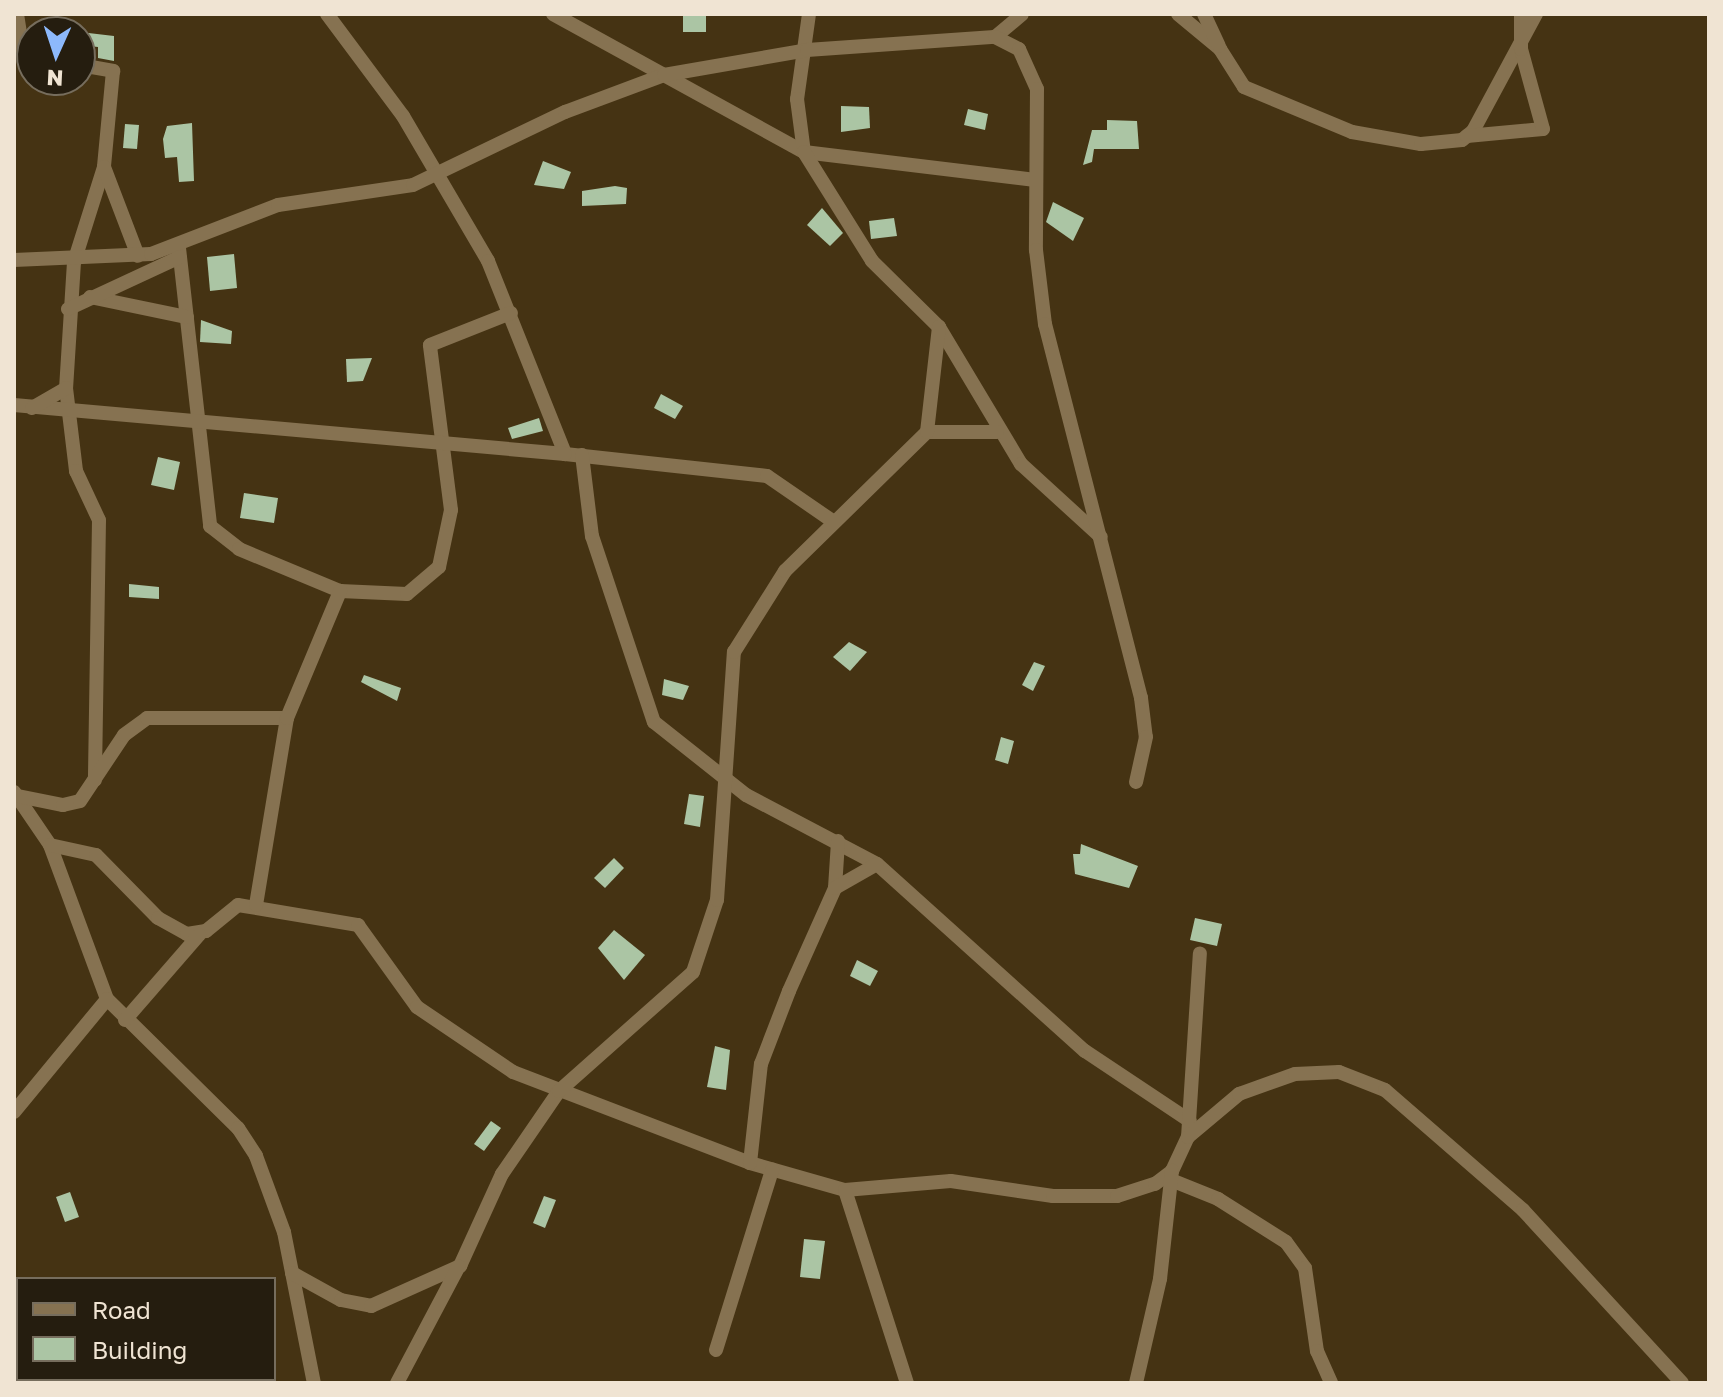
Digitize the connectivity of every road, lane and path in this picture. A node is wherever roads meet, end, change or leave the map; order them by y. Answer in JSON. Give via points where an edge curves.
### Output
{"nodes":[{"id":1,"x":327,"y":14,"type":"edge"},
{"id":2,"x":553,"y":14,"type":"edge"},
{"id":3,"x":809,"y":14,"type":"edge"},
{"id":4,"x":1022,"y":14,"type":"edge"},
{"id":5,"x":1178,"y":14,"type":"edge"},
{"id":6,"x":1204,"y":14,"type":"edge"},
{"id":7,"x":1521,"y":14,"type":"edge"},
{"id":8,"x":1536,"y":14,"type":"edge"},
{"id":9,"x":1522,"y":33,"type":"junction"},
{"id":10,"x":995,"y":37,"type":"junction"},
{"id":11,"x":1220,"y":49,"type":"junction"},
{"id":12,"x":807,"y":50,"type":"junction"},
{"id":13,"x":96,"y":68,"type":"edge"},
{"id":14,"x":664,"y":75,"type":"junction"},
{"id":15,"x":1467,"y":136,"type":"junction"},
{"id":16,"x":804,"y":152,"type":"junction"},
{"id":17,"x":104,"y":167,"type":"junction"},
{"id":18,"x":440,"y":176,"type":"junction"},
{"id":19,"x":1035,"y":180,"type":"junction"},
{"id":20,"x":180,"y":252,"type":"junction"},
{"id":21,"x":138,"y":256,"type":"junction"},
{"id":22,"x":14,"y":260,"type":"edge"},
{"id":23,"x":74,"y":262,"type":"junction"},
{"id":24,"x":90,"y":296,"type":"junction"},
{"id":25,"x":68,"y":309,"type":"junction"},
{"id":26,"x":511,"y":313,"type":"junction"},
{"id":27,"x":187,"y":317,"type":"junction"},
{"id":28,"x":939,"y":327,"type":"junction"},
{"id":29,"x":66,"y":388,"type":"junction"},
{"id":30,"x":14,"y":405,"type":"edge"},
{"id":31,"x":32,"y":408,"type":"junction"},
{"id":32,"x":69,"y":413,"type":"junction"},
{"id":33,"x":196,"y":426,"type":"junction"},
{"id":34,"x":927,"y":432,"type":"junction"},
{"id":35,"x":997,"y":432,"type":"junction"},
{"id":36,"x":445,"y":445,"type":"junction"},
{"id":37,"x":565,"y":454,"type":"junction"},
{"id":38,"x":582,"y":455,"type":"junction"},
{"id":39,"x":834,"y":522,"type":"junction"},
{"id":40,"x":1101,"y":537,"type":"junction"},
{"id":41,"x":340,"y":591,"type":"junction"},
{"id":42,"x":287,"y":718,"type":"junction"},
{"id":43,"x":726,"y":777,"type":"junction"},
{"id":44,"x":95,"y":780,"type":"junction"},
{"id":45,"x":1136,"y":782,"type":"dead end"},
{"id":46,"x":16,"y":794,"type":"edge"},
{"id":47,"x":838,"y":841,"type":"junction"},
{"id":48,"x":50,"y":845,"type":"junction"},
{"id":49,"x":877,"y":864,"type":"junction"},
{"id":50,"x":835,"y":888,"type":"junction"},
{"id":51,"x":256,"y":905,"type":"junction"},
{"id":52,"x":199,"y":935,"type":"junction"},
{"id":53,"x":1200,"y":953,"type":"dead end"},
{"id":54,"x":107,"y":999,"type":"junction"},
{"id":55,"x":125,"y":1020,"type":"junction"},
{"id":56,"x":559,"y":1091,"type":"junction"},
{"id":57,"x":14,"y":1112,"type":"edge"},
{"id":58,"x":1190,"y":1121,"type":"junction"},
{"id":59,"x":1188,"y":1137,"type":"junction"},
{"id":60,"x":750,"y":1163,"type":"junction"},
{"id":61,"x":772,"y":1170,"type":"junction"},
{"id":62,"x":1172,"y":1175,"type":"junction"},
{"id":63,"x":845,"y":1190,"type":"junction"},
{"id":64,"x":460,"y":1266,"type":"junction"},
{"id":65,"x":292,"y":1273,"type":"junction"},
{"id":66,"x":716,"y":1350,"type":"dead end"},
{"id":67,"x":314,"y":1383,"type":"edge"},
{"id":68,"x":397,"y":1383,"type":"edge"},
{"id":69,"x":907,"y":1383,"type":"edge"},
{"id":70,"x":1136,"y":1383,"type":"edge"},
{"id":71,"x":1331,"y":1383,"type":"edge"},
{"id":72,"x":1682,"y":1383,"type":"edge"}],
"edges":[{"from":1,"to":18,"type":"street"},
{"from":2,"to":14,"type":"street"},
{"from":3,"to":12,"type":"street"},
{"from":4,"to":10,"type":"street"},
{"from":5,"to":11,"type":"street"},
{"from":6,"to":11,"type":"street"},
{"from":7,"to":9,"type":"street"},
{"from":8,"to":9,"type":"street"},
{"from":9,"to":15,"type":"street"},
{"from":9,"to":15,"type":"street","via":[[1543,129]]},
{"from":10,"to":12,"type":"street"},
{"from":10,"to":19,"type":"street","via":[[1019,49],[1037,89]]},
{"from":11,"to":15,"type":"street","via":[[1234,79],[1309,117],[1391,141],[1443,143]]},
{"from":12,"to":14,"type":"street"},
{"from":12,"to":16,"type":"street","via":[[797,99]]},
{"from":13,"to":17,"type":"street","via":[[113,71]]},
{"from":14,"to":16,"type":"street"},
{"from":14,"to":18,"type":"street","via":[[565,112]]},
{"from":16,"to":19,"type":"street"},
{"from":16,"to":28,"type":"street","via":[[872,261]]},
{"from":17,"to":21,"type":"street"},
{"from":17,"to":23,"type":"street"},
{"from":18,"to":20,"type":"street","via":[[278,205]]},
{"from":18,"to":26,"type":"street"},
{"from":19,"to":40,"type":"street","via":[[1050,350]]},
{"from":20,"to":21,"type":"street"},
{"from":20,"to":24,"type":"street"},
{"from":20,"to":27,"type":"street"},
{"from":21,"to":23,"type":"street"},
{"from":22,"to":23,"type":"street"},
{"from":23,"to":25,"type":"street"},
{"from":24,"to":25,"type":"street"},
{"from":24,"to":27,"type":"street"},
{"from":25,"to":29,"type":"street"},
{"from":26,"to":36,"type":"street","via":[[430,345]]},
{"from":26,"to":37,"type":"street"},
{"from":27,"to":33,"type":"street"},
{"from":28,"to":34,"type":"street"},
{"from":28,"to":35,"type":"street"},
{"from":29,"to":31,"type":"street"},
{"from":29,"to":32,"type":"street"},
{"from":30,"to":31,"type":"street"},
{"from":31,"to":32,"type":"street"},
{"from":32,"to":33,"type":"street"},
{"from":32,"to":44,"type":"street","via":[[76,471],[99,520]]},
{"from":33,"to":36,"type":"street"},
{"from":33,"to":41,"type":"street","via":[[207,451],[215,534]]},
{"from":34,"to":35,"type":"street"},
{"from":34,"to":39,"type":"street"},
{"from":35,"to":40,"type":"street","via":[[1056,500]]},
{"from":36,"to":37,"type":"street"},
{"from":36,"to":41,"type":"street","via":[[451,510],[439,567],[407,594]]},
{"from":37,"to":38,"type":"street"},
{"from":38,"to":39,"type":"street","via":[[767,476]]},
{"from":38,"to":43,"type":"street","via":[[592,536],[642,702],[670,737]]},
{"from":39,"to":43,"type":"street","via":[[746,624],[732,669]]},
{"from":40,"to":45,"type":"street","via":[[1141,698],[1146,737]]},
{"from":41,"to":42,"type":"street"},
{"from":42,"to":44,"type":"street","via":[[147,718],[131,726]]},
{"from":42,"to":51,"type":"street"},
{"from":43,"to":47,"type":"street","via":[[763,806]]},
{"from":43,"to":56,"type":"street","via":[[706,949],[673,995]]},
{"from":44,"to":46,"type":"street","via":[[72,805]]},
{"from":46,"to":48,"type":"street"},
{"from":47,"to":49,"type":"street"},
{"from":47,"to":50,"type":"street"},
{"from":48,"to":52,"type":"street","via":[[96,855],[158,918]]},
{"from":48,"to":54,"type":"street"},
{"from":49,"to":50,"type":"street"},
{"from":49,"to":58,"type":"street","via":[[1085,1051]]},
{"from":50,"to":60,"type":"street","via":[[765,1050]]},
{"from":51,"to":52,"type":"street","via":[[229,908]]},
{"from":51,"to":56,"type":"street","via":[[358,925],[417,1007],[513,1072]]},
{"from":52,"to":55,"type":"street"},
{"from":53,"to":58,"type":"street"},
{"from":54,"to":55,"type":"street"},
{"from":54,"to":57,"type":"street"},
{"from":55,"to":65,"type":"street","via":[[238,1128],[273,1195]]},
{"from":56,"to":60,"type":"street"},
{"from":56,"to":64,"type":"street","via":[[502,1174]]},
{"from":58,"to":59,"type":"street"},
{"from":59,"to":62,"type":"street"},
{"from":59,"to":72,"type":"street","via":[[1239,1094],[1295,1074],[1339,1072],[1385,1090],[1523,1210]]},
{"from":60,"to":61,"type":"street"},
{"from":61,"to":63,"type":"street"},
{"from":61,"to":66,"type":"street"},
{"from":62,"to":63,"type":"street","via":[[1117,1196],[1053,1196],[951,1181]]},
{"from":62,"to":70,"type":"street","via":[[1160,1279]]},
{"from":62,"to":71,"type":"street","via":[[1286,1242],[1305,1268],[1317,1351]]},
{"from":63,"to":69,"type":"street"},
{"from":64,"to":65,"type":"street","via":[[371,1306],[341,1300]]},
{"from":64,"to":68,"type":"street"},
{"from":65,"to":67,"type":"street"}]}
